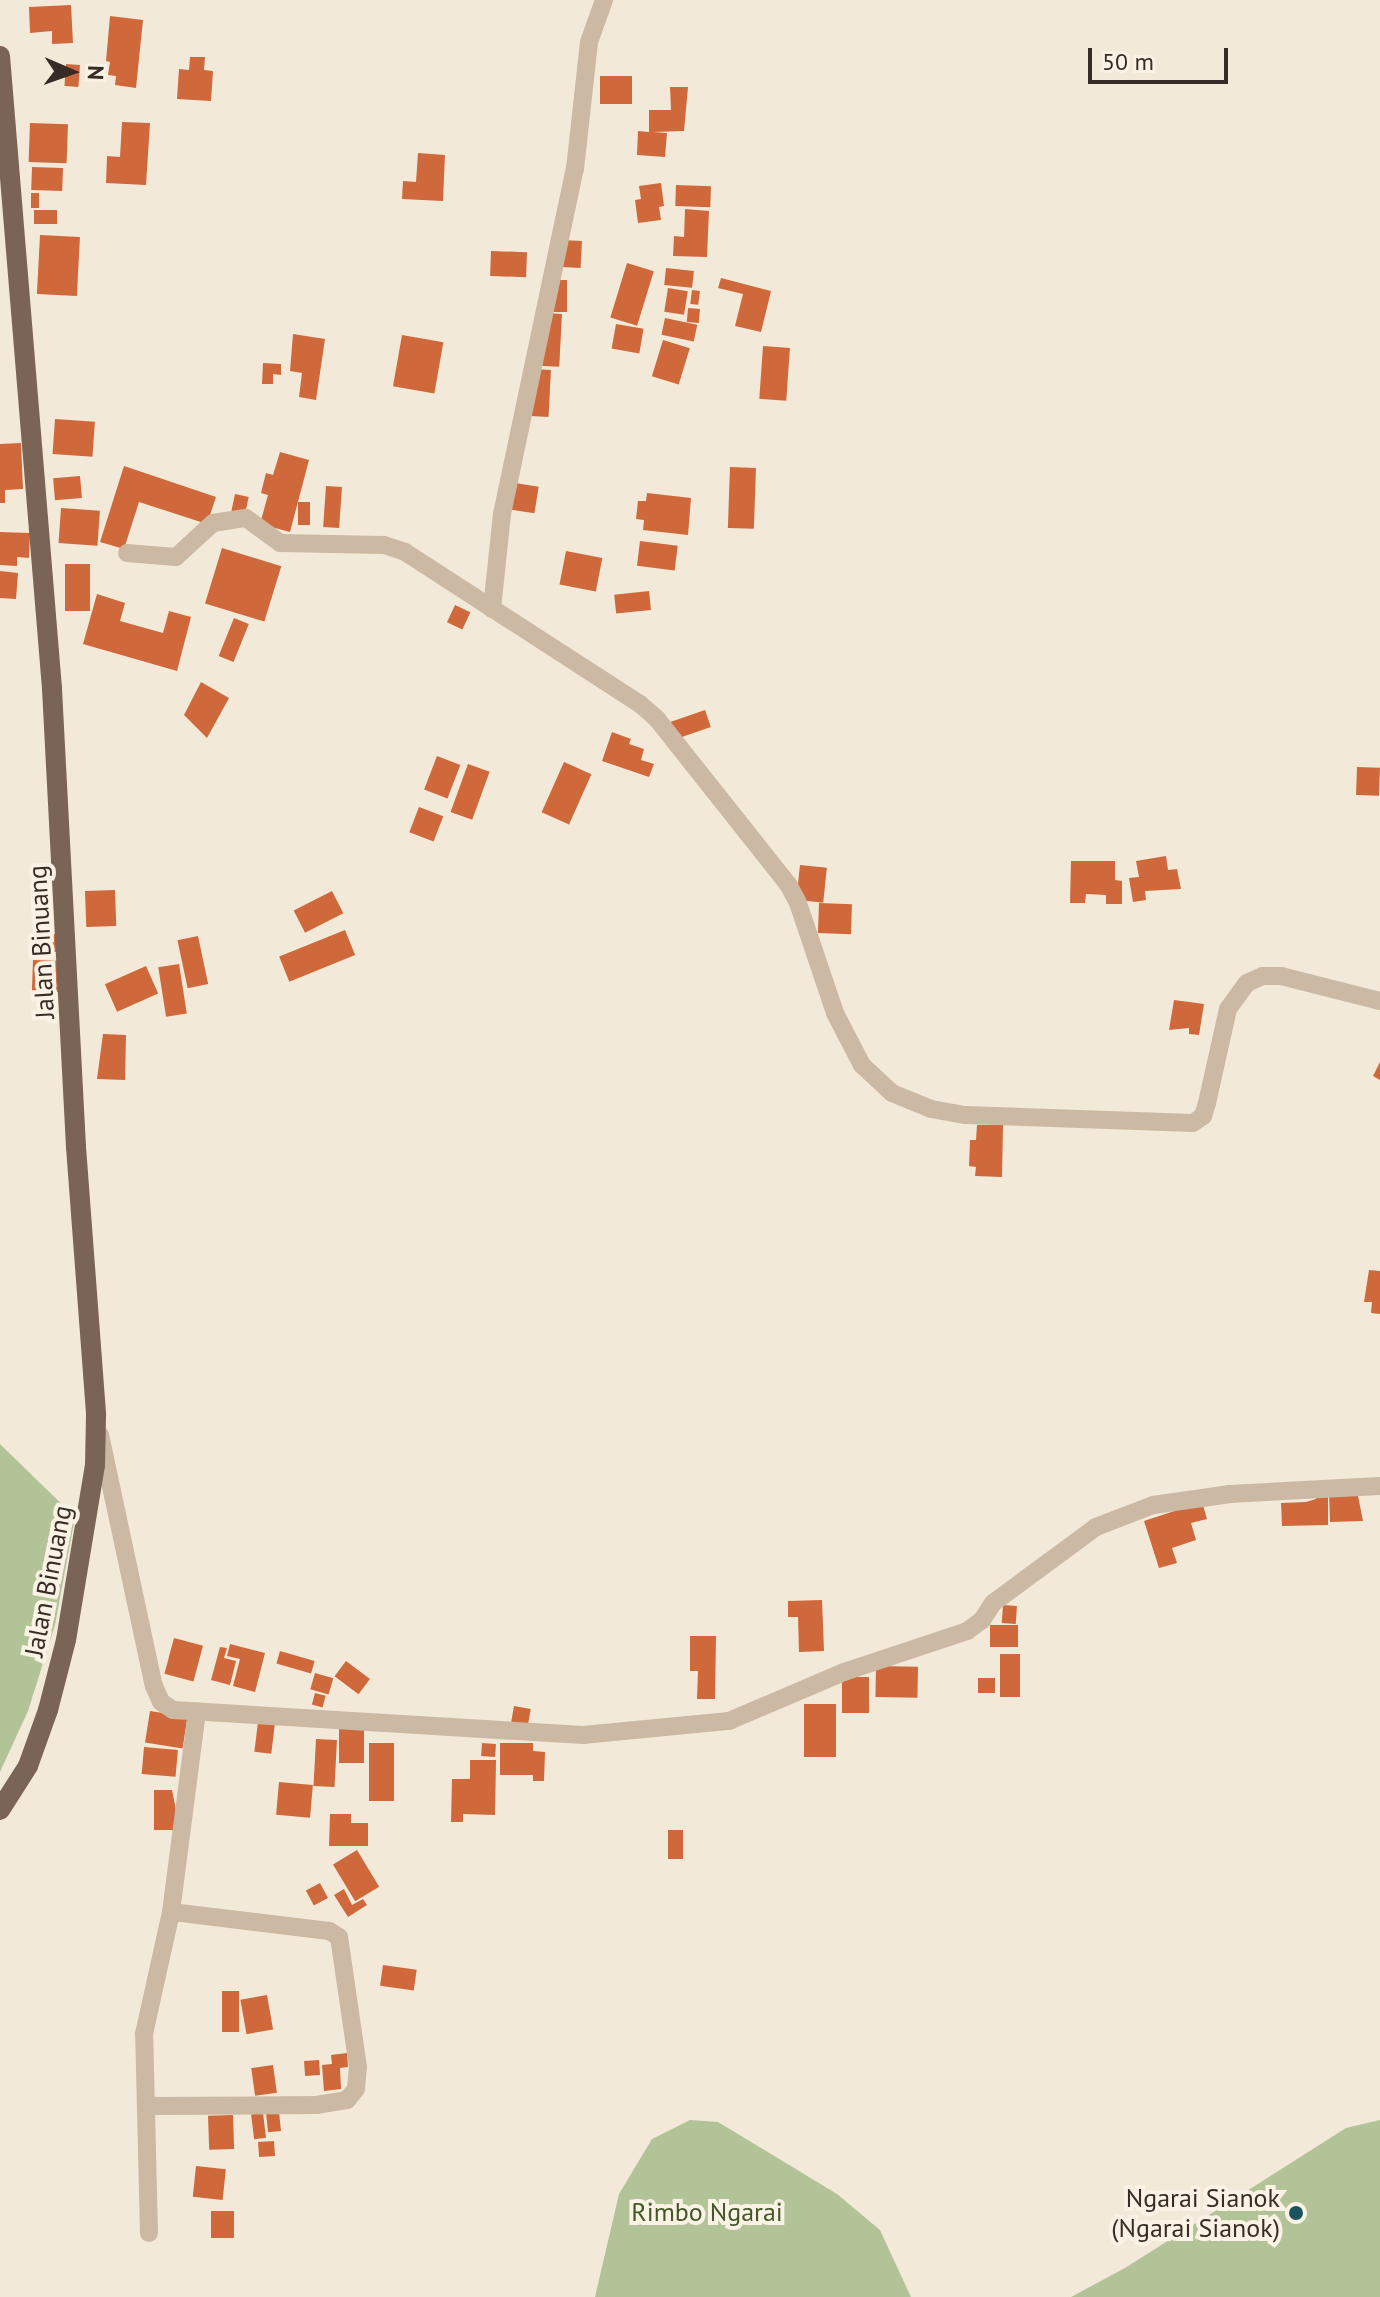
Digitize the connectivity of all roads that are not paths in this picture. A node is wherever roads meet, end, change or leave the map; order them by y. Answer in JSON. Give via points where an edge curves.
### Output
{"nodes":[{"id":1,"x":604,"y":0,"type":"edge"},
{"id":2,"x":0,"y":56,"type":"edge"},
{"id":3,"x":3,"y":110,"type":"edge"},
{"id":4,"x":127,"y":553,"type":"dead end"},
{"id":5,"x":492,"y":609,"type":"junction"},
{"id":6,"x":1380,"y":1001,"type":"edge"},
{"id":7,"x":96,"y":1415,"type":"junction"},
{"id":8,"x":1380,"y":1486,"type":"edge"},
{"id":9,"x":197,"y":1712,"type":"junction"},
{"id":10,"x":0,"y":1810,"type":"edge"},
{"id":11,"x":171,"y":1912,"type":"junction"},
{"id":12,"x":146,"y":2106,"type":"junction"},
{"id":13,"x":149,"y":2233,"type":"dead end"}],
"edges":[{"from":1,"to":5,"type":"street","via":[[589,42],[575,169],[502,514]]},
{"from":2,"to":3,"type":"main road","name":"Jalan Binuang"},
{"from":3,"to":7,"type":"main road","name":"Jalan Binuang","via":[[52,689]]},
{"from":4,"to":5,"type":"street","via":[[176,557],[213,523],[246,518],[280,543],[384,545],[405,552]]},
{"from":5,"to":6,"type":"street","via":[[657,719],[788,884],[835,1013],[862,1065],[892,1093],[931,1109],[965,1115],[1193,1123],[1203,1116],[1207,1103],[1228,1009],[1247,983],[1281,976]]},
{"from":7,"to":9,"type":"street","via":[[154,1686],[161,1702],[173,1710]]},
{"from":7,"to":10,"type":"main road","name":"Jalan Binuang","via":[[95,1465],[66,1640],[28,1766]]},
{"from":8,"to":9,"type":"street","via":[[1230,1494],[1153,1505],[1096,1527],[993,1603],[967,1631],[844,1672],[729,1721],[583,1735]]},
{"from":9,"to":11,"type":"street"},
{"from":11,"to":12,"type":"street","via":[[144,2034]]},
{"from":11,"to":12,"type":"street","via":[[329,1931],[339,1937],[358,2067],[356,2089],[347,2100],[316,2105]]},
{"from":12,"to":13,"type":"street"}]}
